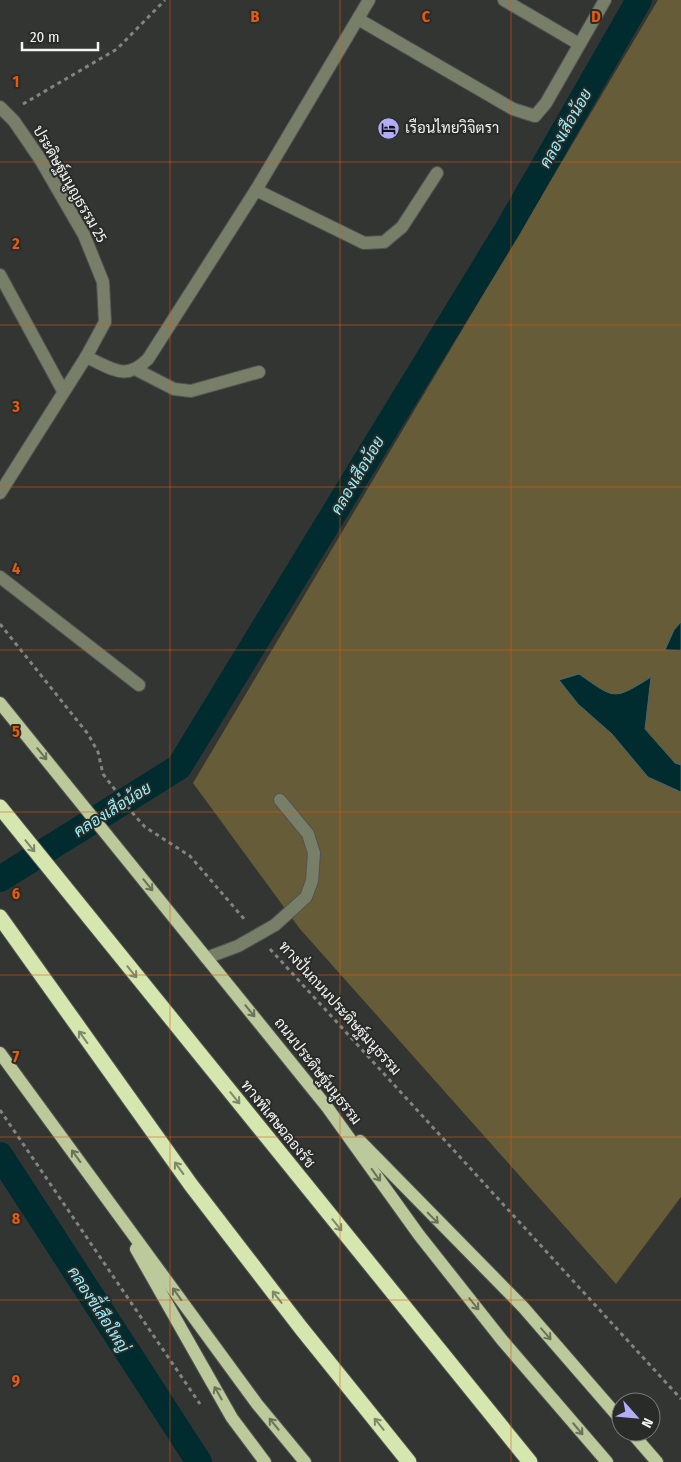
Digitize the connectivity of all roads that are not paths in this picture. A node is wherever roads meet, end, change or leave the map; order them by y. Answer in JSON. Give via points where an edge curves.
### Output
{"nodes":[{"id":1,"x":369,"y":0,"type":"edge"},
{"id":2,"x":504,"y":0,"type":"edge"},
{"id":3,"x":604,"y":0,"type":"edge"},
{"id":4,"x":358,"y":19,"type":"junction"},
{"id":5,"x":579,"y":44,"type":"junction"},
{"id":6,"x":3,"y":110,"type":"edge"},
{"id":7,"x":437,"y":173,"type":"dead end"},
{"id":8,"x":256,"y":190,"type":"junction"},
{"id":9,"x":0,"y":275,"type":"edge"},
{"id":10,"x":86,"y":357,"type":"junction"},
{"id":11,"x":137,"y":370,"type":"junction"},
{"id":12,"x":259,"y":372,"type":"dead end"},
{"id":13,"x":63,"y":391,"type":"junction"},
{"id":14,"x":0,"y":493,"type":"edge"},
{"id":15,"x":0,"y":577,"type":"edge"},
{"id":16,"x":139,"y":685,"type":"dead end"},
{"id":17,"x":0,"y":702,"type":"edge"},
{"id":18,"x":280,"y":800,"type":"dead end"},
{"id":19,"x":0,"y":807,"type":"edge"},
{"id":20,"x":0,"y":916,"type":"edge"},
{"id":21,"x":206,"y":958,"type":"junction"},
{"id":22,"x":0,"y":1053,"type":"edge"},
{"id":23,"x":327,"y":1107,"type":"junction"},
{"id":24,"x":105,"y":1195,"type":"junction"},
{"id":25,"x":611,"y":1409,"type":"edge"},
{"id":26,"x":640,"y":1442,"type":"edge"},
{"id":27,"x":265,"y":1462,"type":"edge"},
{"id":28,"x":305,"y":1462,"type":"edge"},
{"id":29,"x":409,"y":1462,"type":"edge"},
{"id":30,"x":530,"y":1462,"type":"edge"},
{"id":31,"x":607,"y":1462,"type":"edge"},
{"id":32,"x":657,"y":1462,"type":"edge"}],
"edges":[{"from":1,"to":4,"type":"street"},
{"from":2,"to":5,"type":"street"},
{"from":3,"to":5,"type":"street"},
{"from":4,"to":5,"type":"street","via":[[513,109],[535,116],[546,103]]},
{"from":4,"to":8,"type":"street"},
{"from":6,"to":10,"type":"street","name":"ประดิษฐ์มนูญธรรม 25","via":[[40,159],[84,235],[103,282],[105,322]]},
{"from":7,"to":8,"type":"street","via":[[402,227],[384,242],[364,243]]},
{"from":8,"to":11,"type":"street","via":[[148,359]]},
{"from":9,"to":13,"type":"street"},
{"from":10,"to":11,"type":"street","via":[[119,371]]},
{"from":10,"to":13,"type":"street","name":"ประดิษฐ์มนูญธรรม 25"},
{"from":11,"to":12,"type":"street","via":[[174,390],[190,391]]},
{"from":13,"to":14,"type":"street","name":"ประดิษฐ์มนูญธรรม 25"},
{"from":15,"to":16,"type":"street"},
{"from":17,"to":21,"type":"main road","name":"ถนนประดิษฐ์มนูธรรม","one_way":true},
{"from":18,"to":21,"type":"street","via":[[308,834],[314,853],[312,881],[306,897],[275,925],[238,946]]},
{"from":19,"to":30,"type":"highway","name":"ทางพิเศษฉลองรัช","one_way":true},
{"from":29,"to":20,"type":"highway","one_way":true,"via":[[300,1328],[191,1185]]},
{"from":21,"to":23,"type":"main road","name":"ถนนประดิษฐ์มนูธรรม","one_way":true},
{"from":24,"to":22,"type":"main road","one_way":true},
{"from":23,"to":25,"type":"main road","one_way":true,"via":[[522,1307]]},
{"from":23,"to":31,"type":"main road","name":"ถนนประดิษฐ์มนูธรรม","one_way":true,"via":[[419,1235],[502,1340]]},
{"from":27,"to":24,"type":"main road","one_way":true,"via":[[232,1418]]},
{"from":28,"to":24,"type":"main road","one_way":true,"via":[[257,1404]]},
{"from":26,"to":32,"type":"main road"}]}
